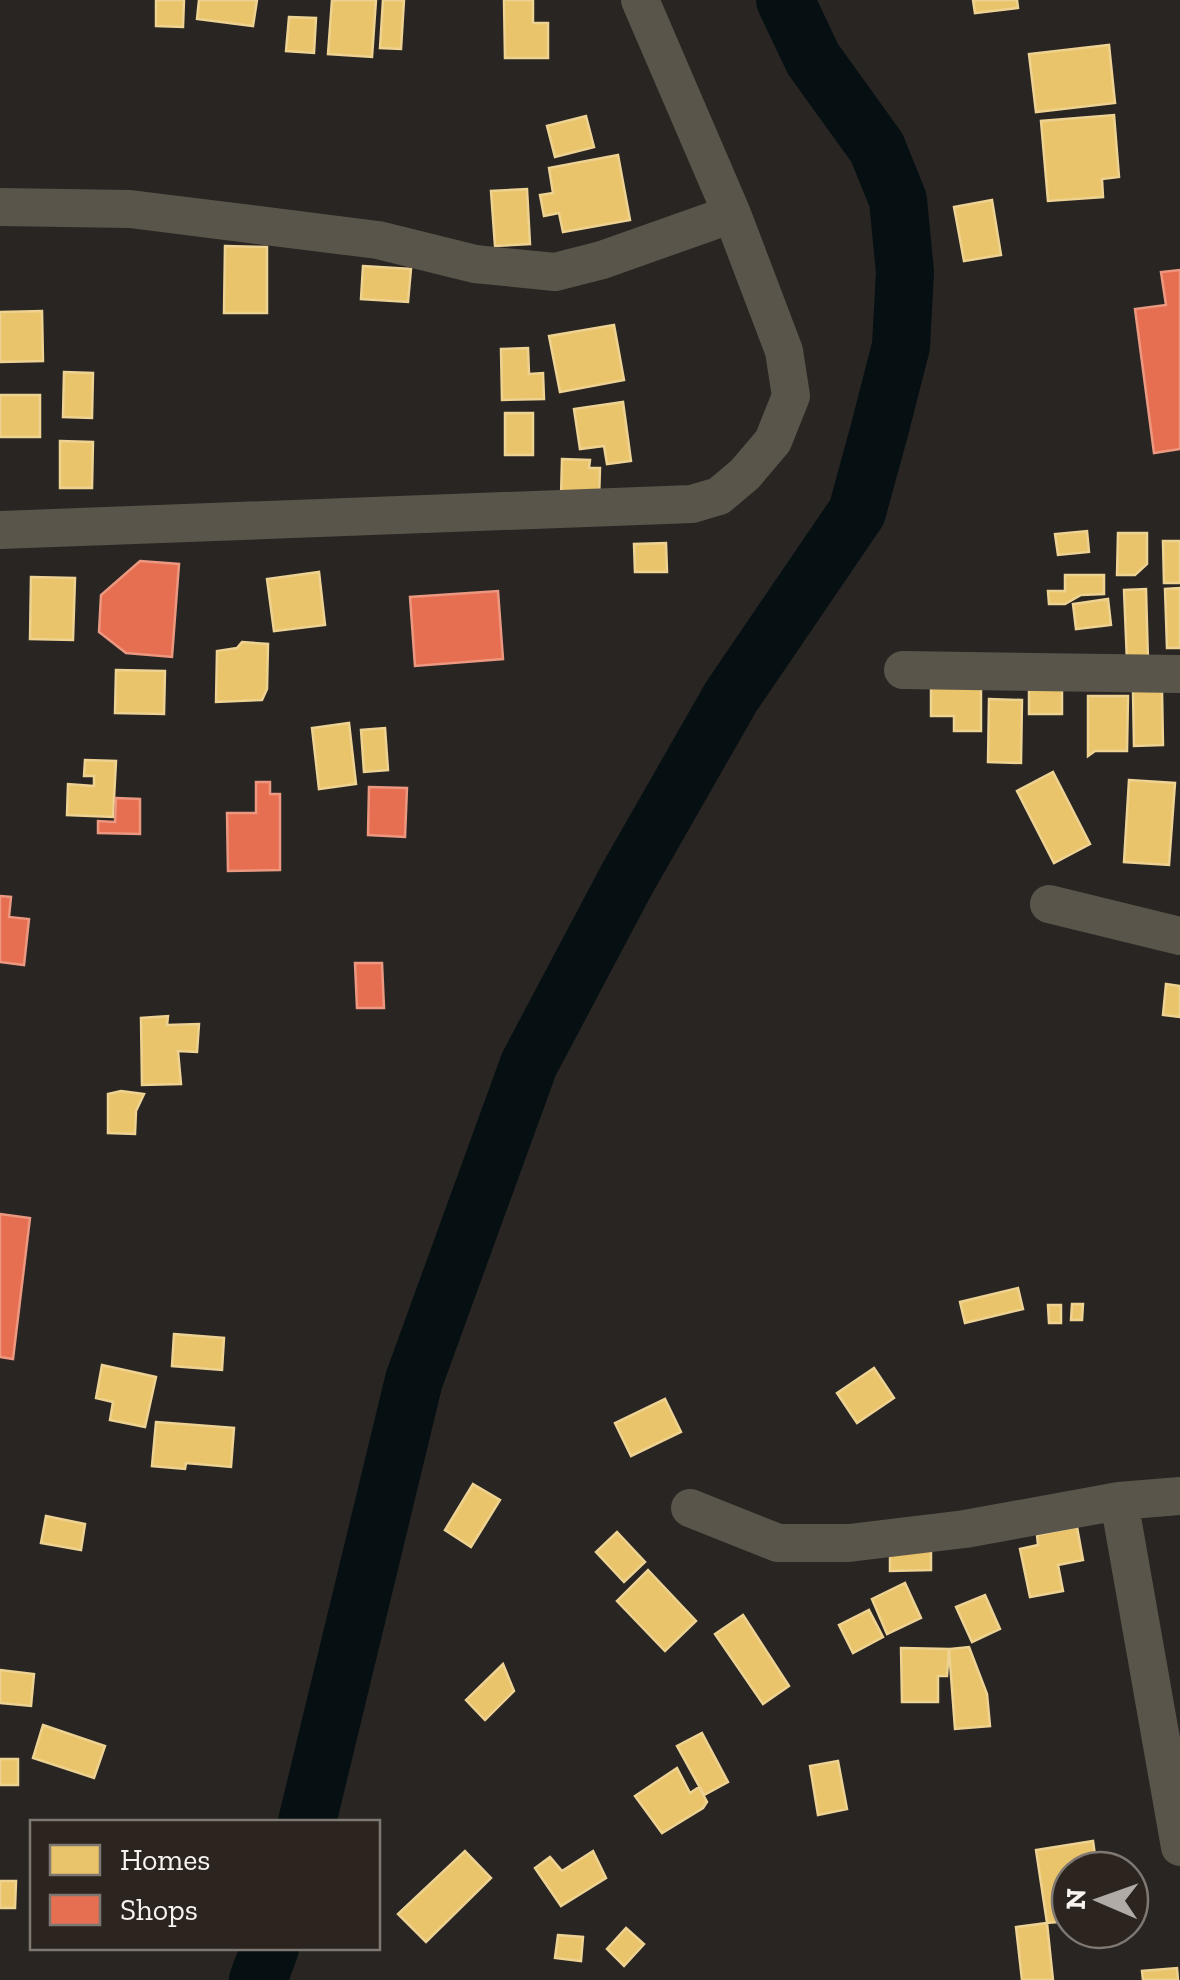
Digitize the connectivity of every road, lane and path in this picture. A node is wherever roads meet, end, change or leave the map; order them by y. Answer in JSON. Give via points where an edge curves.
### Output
{"nodes":[{"id":1,"x":640,"y":0,"type":"edge"},
{"id":2,"x":0,"y":207,"type":"edge"},
{"id":3,"x":732,"y":214,"type":"junction"},
{"id":4,"x":0,"y":530,"type":"edge"},
{"id":5,"x":903,"y":670,"type":"dead end"},
{"id":6,"x":1180,"y":674,"type":"edge"},
{"id":7,"x":1049,"y":904,"type":"dead end"},
{"id":8,"x":1180,"y":936,"type":"edge"},
{"id":9,"x":1180,"y":1496,"type":"edge"},
{"id":10,"x":1119,"y":1502,"type":"junction"},
{"id":11,"x":690,"y":1508,"type":"dead end"},
{"id":12,"x":1178,"y":1822,"type":"edge"}],
"edges":[{"from":1,"to":3,"type":"street"},
{"from":2,"to":3,"type":"street","via":[[130,209],[378,240],[475,264],[555,272]]},
{"from":3,"to":4,"type":"street","via":[[784,351],[791,396],[772,441],[719,496],[692,504]]},
{"from":5,"to":6,"type":"street"},
{"from":7,"to":8,"type":"street"},
{"from":9,"to":10,"type":"street"},
{"from":10,"to":11,"type":"street","via":[[849,1543],[778,1543]]},
{"from":10,"to":12,"type":"street"}]}
